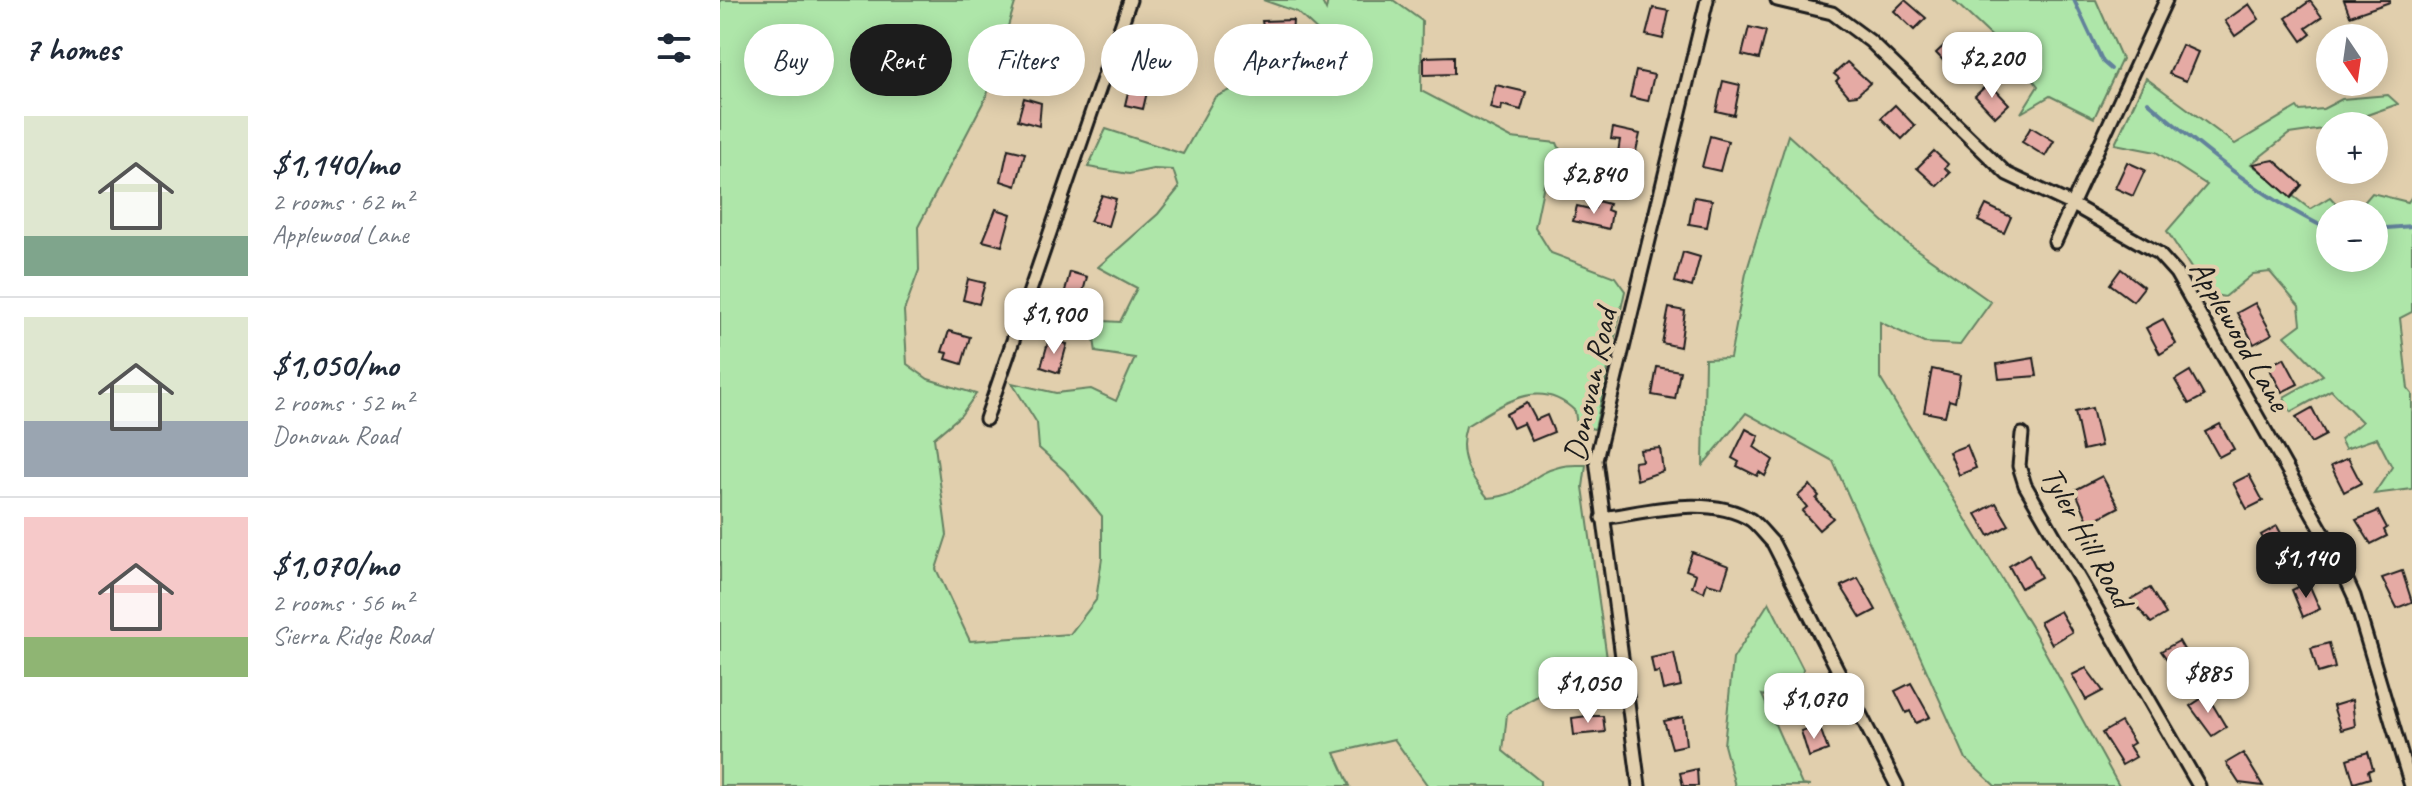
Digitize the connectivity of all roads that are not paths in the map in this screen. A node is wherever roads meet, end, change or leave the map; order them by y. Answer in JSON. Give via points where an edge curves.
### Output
{"nodes":[{"id":1,"x":1130,"y":0,"type":"edge"},
{"id":2,"x":1707,"y":0,"type":"edge"},
{"id":3,"x":1777,"y":0,"type":"edge"},
{"id":4,"x":2166,"y":0,"type":"edge"},
{"id":5,"x":2073,"y":205,"type":"junction"},
{"id":6,"x":2055,"y":242,"type":"dead end"},
{"id":7,"x":986,"y":419,"type":"dead end"},
{"id":8,"x":2022,"y":434,"type":"dead end"},
{"id":9,"x":1602,"y":518,"type":"junction"},
{"id":10,"x":1639,"y":786,"type":"edge"},
{"id":11,"x":1897,"y":786,"type":"edge"},
{"id":12,"x":2199,"y":786,"type":"edge"},
{"id":13,"x":2411,"y":786,"type":"edge"}],
"edges":[{"from":1,"to":7,"type":"street"},
{"from":2,"to":9,"type":"street","name":"Donovan Road","via":[[1596,460]]},
{"from":3,"to":5,"type":"street","name":"Applewood Lane","via":[[1832,13],[1870,41],[2007,174]]},
{"from":4,"to":5,"type":"street"},
{"from":5,"to":6,"type":"street"},
{"from":5,"to":13,"type":"street","name":"Applewood Lane","via":[[2158,253],[2176,273],[2338,561],[2354,596]]},
{"from":8,"to":12,"type":"street","name":"Tyler Hill Road","via":[[2019,466],[2025,485]]},
{"from":9,"to":10,"type":"street","name":"Donovan Road"},
{"from":9,"to":11,"type":"street","via":[[1683,507],[1724,509],[1751,521],[1773,543]]}]}
